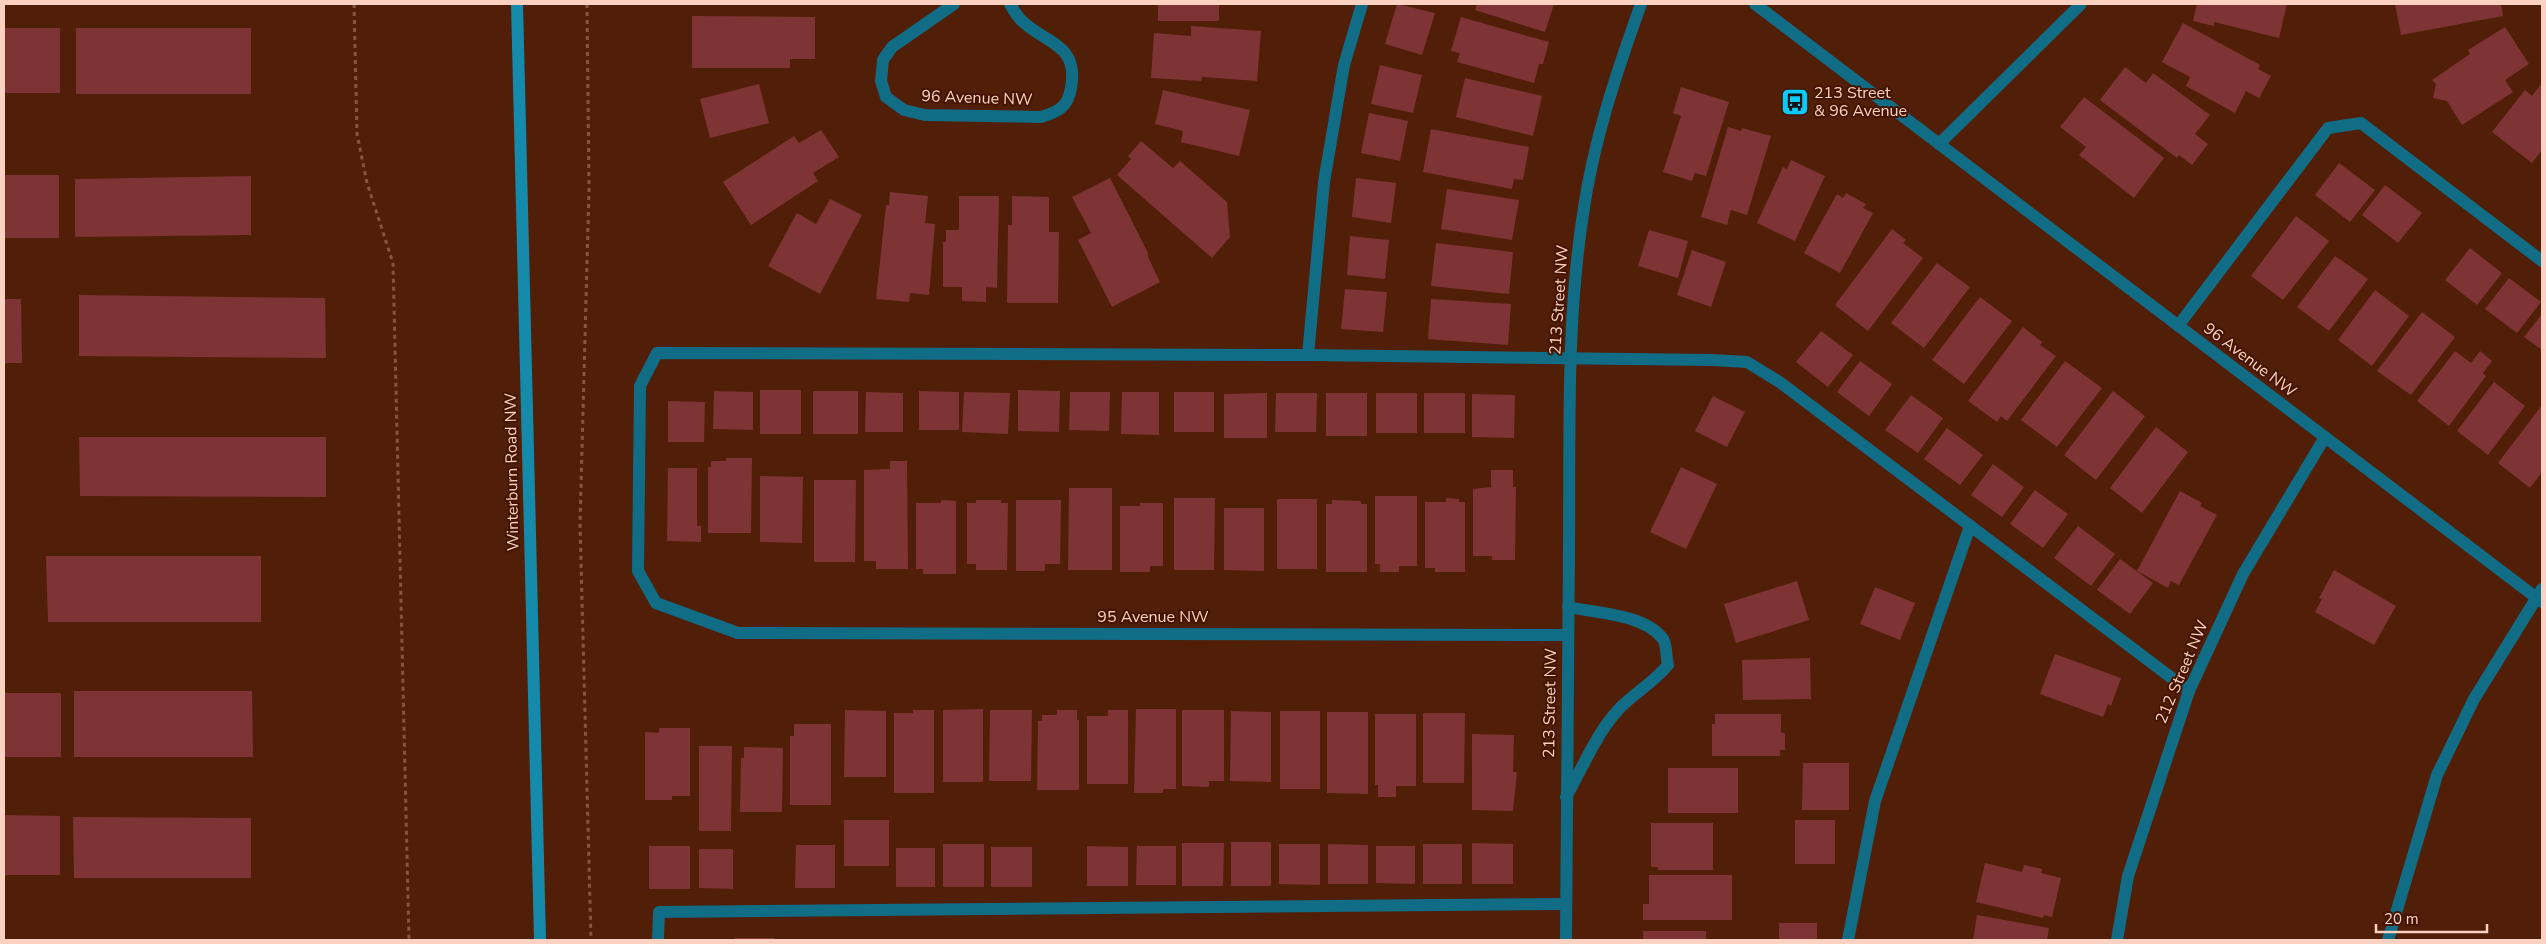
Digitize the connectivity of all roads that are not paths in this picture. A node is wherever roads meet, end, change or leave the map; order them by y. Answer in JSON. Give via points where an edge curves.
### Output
{"nodes":[{"id":1,"x":518,"y":4,"type":"edge"},
{"id":2,"x":954,"y":4,"type":"edge"},
{"id":3,"x":1010,"y":4,"type":"edge"},
{"id":4,"x":1362,"y":4,"type":"edge"},
{"id":5,"x":1642,"y":4,"type":"edge"},
{"id":6,"x":1754,"y":4,"type":"edge"},
{"id":7,"x":2081,"y":4,"type":"edge"},
{"id":8,"x":1939,"y":144,"type":"junction"},
{"id":9,"x":2542,"y":261,"type":"edge"},
{"id":10,"x":2178,"y":326,"type":"junction"},
{"id":11,"x":1308,"y":355,"type":"junction"},
{"id":12,"x":1571,"y":358,"type":"junction"},
{"id":13,"x":2325,"y":437,"type":"junction"},
{"id":14,"x":1970,"y":526,"type":"junction"},
{"id":15,"x":2540,"y":596,"type":"edge"},
{"id":16,"x":1568,"y":608,"type":"junction"},
{"id":17,"x":1567,"y":635,"type":"junction"},
{"id":18,"x":2189,"y":691,"type":"junction"},
{"id":19,"x":1565,"y":799,"type":"junction"},
{"id":20,"x":1566,"y":904,"type":"junction"},
{"id":21,"x":540,"y":940,"type":"edge"},
{"id":22,"x":658,"y":940,"type":"edge"},
{"id":23,"x":1566,"y":940,"type":"edge"},
{"id":24,"x":1848,"y":940,"type":"edge"},
{"id":25,"x":2117,"y":940,"type":"edge"},
{"id":26,"x":2388,"y":940,"type":"edge"}],
"edges":[{"from":1,"to":21,"type":"main road","name":"Winterburn Road NW"},
{"from":2,"to":3,"type":"street","name":"96 Avenue NW","via":[[892,47],[883,60],[881,81],[886,97],[904,110],[925,115],[1041,117],[1059,112],[1070,96],[1074,72],[1065,51],[1021,20]]},
{"from":4,"to":11,"type":"street","via":[[1344,65],[1324,182]]},
{"from":5,"to":12,"type":"street","name":"213 Street NW","via":[[1599,137],[1583,213]]},
{"from":6,"to":8,"type":"street","name":"96 Avenue NW"},
{"from":7,"to":8,"type":"street"},
{"from":8,"to":10,"type":"street","name":"96 Avenue NW"},
{"from":9,"to":10,"type":"street","via":[[2361,123],[2328,128]]},
{"from":10,"to":13,"type":"street","name":"96 Avenue NW"},
{"from":11,"to":12,"type":"street"},
{"from":11,"to":17,"type":"street","name":"95 Avenue NW","via":[[657,353],[640,386],[638,571],[656,603],[738,633]]},
{"from":12,"to":14,"type":"street","via":[[1747,362],[1782,383]]},
{"from":12,"to":16,"type":"street","name":"213 Street NW"},
{"from":13,"to":15,"type":"street","name":"96 Avenue NW"},
{"from":13,"to":18,"type":"street","name":"212 Street NW","via":[[2243,574]]},
{"from":14,"to":18,"type":"street"},
{"from":14,"to":24,"type":"street","via":[[1875,801]]},
{"from":15,"to":26,"type":"street","via":[[2474,699],[2437,775]]},
{"from":16,"to":17,"type":"street","name":"213 Street NW"},
{"from":16,"to":19,"type":"street","name":"213 Street NW","via":[[1629,618],[1653,630],[1664,640],[1668,666],[1654,682],[1619,709],[1604,729]]},
{"from":17,"to":19,"type":"street","name":"213 Street NW"},
{"from":18,"to":25,"type":"street","name":"212 Street NW","via":[[2128,876]]},
{"from":19,"to":20,"type":"street","name":"213 Street NW"},
{"from":20,"to":22,"type":"street","via":[[658,912]]},
{"from":20,"to":23,"type":"street","name":"213 Street NW"}]}
